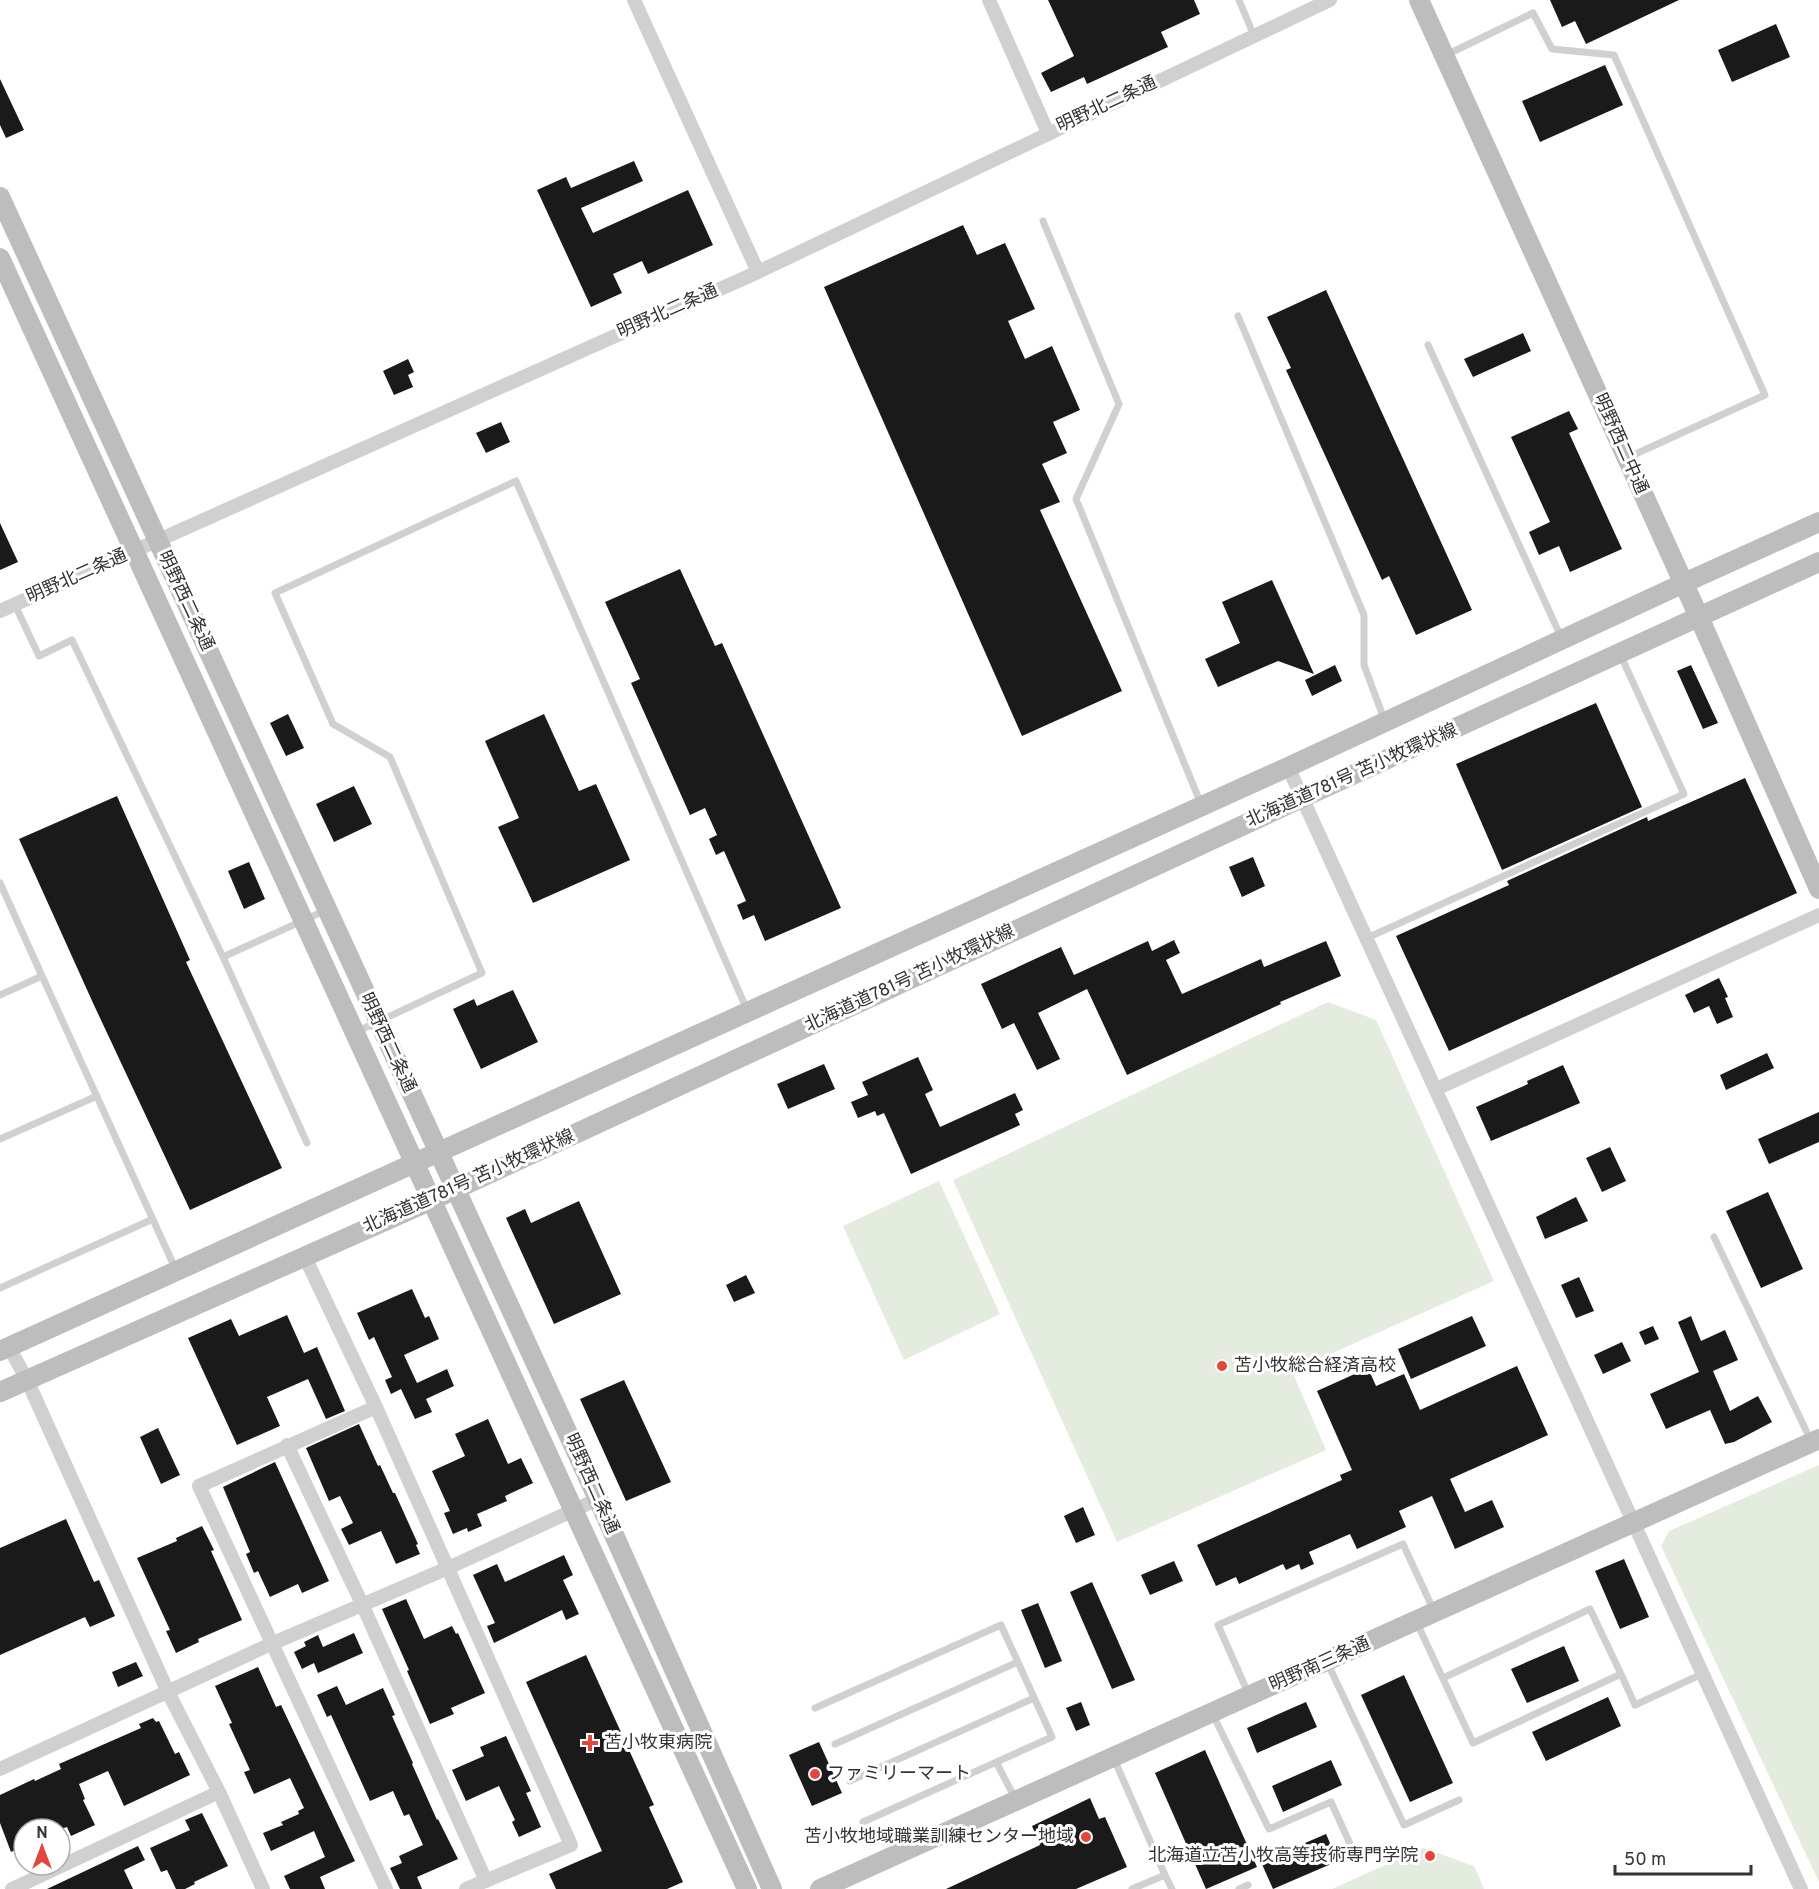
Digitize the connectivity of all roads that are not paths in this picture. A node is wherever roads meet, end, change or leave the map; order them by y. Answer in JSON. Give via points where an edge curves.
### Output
{"nodes":[{"id":1,"x":634,"y":0,"type":"edge"},
{"id":2,"x":989,"y":0,"type":"edge"},
{"id":3,"x":1239,"y":0,"type":"edge"},
{"id":4,"x":1330,"y":0,"type":"edge"},
{"id":5,"x":1419,"y":0,"type":"edge"},
{"id":6,"x":1254,"y":36,"type":"junction"},
{"id":7,"x":1444,"y":56,"type":"junction"},
{"id":8,"x":1048,"y":133,"type":"junction"},
{"id":9,"x":0,"y":197,"type":"edge"},
{"id":10,"x":1043,"y":221,"type":"dead end"},
{"id":11,"x":0,"y":258,"type":"edge"},
{"id":12,"x":758,"y":272,"type":"junction"},
{"id":13,"x":1238,"y":316,"type":"dead end"},
{"id":14,"x":1428,"y":345,"type":"dead end"},
{"id":15,"x":1626,"y":458,"type":"junction"},
{"id":16,"x":1819,"y":522,"type":"edge"},
{"id":17,"x":158,"y":541,"type":"junction"},
{"id":18,"x":135,"y":551,"type":"junction"},
{"id":19,"x":1819,"y":562,"type":"edge"},
{"id":20,"x":1684,"y":583,"type":"junction"},
{"id":21,"x":15,"y":605,"type":"junction"},
{"id":22,"x":0,"y":611,"type":"edge"},
{"id":23,"x":1700,"y":617,"type":"junction"},
{"id":24,"x":1562,"y":640,"type":"junction"},
{"id":25,"x":1620,"y":654,"type":"junction"},
{"id":26,"x":1385,"y":722,"type":"junction"},
{"id":27,"x":1288,"y":767,"type":"junction"},
{"id":28,"x":1302,"y":798,"type":"junction"},
{"id":29,"x":1202,"y":806,"type":"junction"},
{"id":30,"x":0,"y":883,"type":"edge"},
{"id":31,"x":1819,"y":889,"type":"edge"},
{"id":32,"x":326,"y":910,"type":"junction"},
{"id":33,"x":1819,"y":915,"type":"edge"},
{"id":34,"x":304,"y":920,"type":"junction"},
{"id":35,"x":1366,"y":938,"type":"junction"},
{"id":36,"x":223,"y":957,"type":"junction"},
{"id":37,"x":42,"y":976,"type":"junction"},
{"id":38,"x":0,"y":995,"type":"edge"},
{"id":39,"x":748,"y":1012,"type":"junction"},
{"id":40,"x":378,"y":1022,"type":"junction"},
{"id":41,"x":355,"y":1033,"type":"junction"},
{"id":42,"x":1436,"y":1089,"type":"junction"},
{"id":43,"x":97,"y":1096,"type":"junction"},
{"id":44,"x":0,"y":1140,"type":"edge"},
{"id":45,"x":306,"y":1143,"type":"dead end"},
{"id":46,"x":438,"y":1153,"type":"junction"},
{"id":47,"x":415,"y":1163,"type":"junction"},
{"id":48,"x":456,"y":1189,"type":"junction"},
{"id":49,"x":432,"y":1200,"type":"junction"},
{"id":50,"x":153,"y":1219,"type":"junction"},
{"id":51,"x":1714,"y":1237,"type":"dead end"},
{"id":52,"x":304,"y":1255,"type":"junction"},
{"id":53,"x":176,"y":1271,"type":"junction"},
{"id":54,"x":0,"y":1288,"type":"edge"},
{"id":55,"x":5,"y":1349,"type":"edge"},
{"id":56,"x":27,"y":1380,"type":"junction"},
{"id":57,"x":0,"y":1392,"type":"edge"},
{"id":58,"x":376,"y":1407,"type":"junction"},
{"id":59,"x":1815,"y":1441,"type":"edge"},
{"id":60,"x":287,"y":1445,"type":"junction"},
{"id":61,"x":598,"y":1499,"type":"junction"},
{"id":62,"x":573,"y":1510,"type":"junction"},
{"id":63,"x":1634,"y":1524,"type":"junction"},
{"id":64,"x":447,"y":1568,"type":"junction"},
{"id":65,"x":363,"y":1606,"type":"junction"},
{"id":66,"x":1435,"y":1613,"type":"junction"},
{"id":67,"x":1416,"y":1621,"type":"junction"},
{"id":68,"x":271,"y":1644,"type":"junction"},
{"id":69,"x":1018,"y":1662,"type":"junction"},
{"id":70,"x":1327,"y":1662,"type":"junction"},
{"id":71,"x":1621,"y":1674,"type":"junction"},
{"id":72,"x":1702,"y":1674,"type":"junction"},
{"id":73,"x":1443,"y":1678,"type":"junction"},
{"id":74,"x":168,"y":1692,"type":"junction"},
{"id":75,"x":1249,"y":1696,"type":"junction"},
{"id":76,"x":1034,"y":1698,"type":"junction"},
{"id":77,"x":815,"y":1708,"type":"dead end"},
{"id":78,"x":1212,"y":1713,"type":"junction"},
{"id":79,"x":835,"y":1744,"type":"dead end"},
{"id":80,"x":1114,"y":1757,"type":"junction"},
{"id":81,"x":996,"y":1762,"type":"junction"},
{"id":82,"x":0,"y":1769,"type":"edge"},
{"id":83,"x":850,"y":1781,"type":"dead end"},
{"id":84,"x":219,"y":1792,"type":"junction"},
{"id":85,"x":1459,"y":1800,"type":"dead end"},
{"id":86,"x":1016,"y":1801,"type":"junction"},
{"id":87,"x":863,"y":1822,"type":"dead end"},
{"id":88,"x":1356,"y":1857,"type":"dead end"},
{"id":89,"x":1165,"y":1875,"type":"junction"},
{"id":90,"x":486,"y":1881,"type":"junction"},
{"id":91,"x":1248,"y":1885,"type":"dead end"},
{"id":92,"x":261,"y":1888,"type":"edge"},
{"id":93,"x":12,"y":1889,"type":"edge"},
{"id":94,"x":386,"y":1889,"type":"edge"},
{"id":95,"x":466,"y":1889,"type":"edge"},
{"id":96,"x":747,"y":1889,"type":"edge"},
{"id":97,"x":772,"y":1889,"type":"edge"},
{"id":98,"x":820,"y":1889,"type":"edge"},
{"id":99,"x":1132,"y":1889,"type":"edge"},
{"id":100,"x":1172,"y":1889,"type":"edge"},
{"id":101,"x":1239,"y":1889,"type":"edge"},
{"id":102,"x":1801,"y":1889,"type":"edge"}],
"edges":[{"from":1,"to":12,"type":"street"},
{"from":2,"to":8,"type":"street"},
{"from":3,"to":6,"type":"lane"},
{"from":4,"to":6,"type":"street","name":"明野北二条通"},
{"from":5,"to":7,"type":"street","name":"明野西二中通"},
{"from":6,"to":8,"type":"street","name":"明野北二条通"},
{"from":7,"to":15,"type":"street","name":"明野西二中通"},
{"from":7,"to":15,"type":"lane","via":[[1533,13],[1552,49],[1614,55],[1765,395]]},
{"from":8,"to":12,"type":"street","name":"明野北二条通"},
{"from":9,"to":17,"type":"street","name":"明野西二条通"},
{"from":10,"to":29,"type":"lane","via":[[1119,404],[1076,499]]},
{"from":11,"to":18,"type":"street","name":"明野西二条通"},
{"from":12,"to":17,"type":"street","name":"明野北二条通"},
{"from":13,"to":26,"type":"lane","via":[[1364,615],[1364,665]]},
{"from":14,"to":24,"type":"lane"},
{"from":15,"to":20,"type":"street","name":"明野西二中通"},
{"from":16,"to":20,"type":"street","name":"北海道道781号 苫小牧環状線"},
{"from":17,"to":18,"type":"street","name":"明野北二条通"},
{"from":17,"to":32,"type":"street","name":"明野西二条通"},
{"from":18,"to":21,"type":"street","name":"明野北二条通"},
{"from":18,"to":34,"type":"street","name":"明野西二条通"},
{"from":19,"to":23,"type":"street","name":"北海道道781号 苫小牧環状線"},
{"from":20,"to":23,"type":"street","name":"明野西二中通"},
{"from":20,"to":24,"type":"street","name":"北海道道781号 苫小牧環状線"},
{"from":21,"to":22,"type":"street","name":"明野北二条通"},
{"from":21,"to":36,"type":"lane","via":[[39,656],[72,640]]},
{"from":23,"to":25,"type":"street","name":"北海道道781号 苫小牧環状線"},
{"from":23,"to":31,"type":"street","name":"明野西二中通"},
{"from":24,"to":26,"type":"street","name":"北海道道781号 苫小牧環状線"},
{"from":25,"to":28,"type":"street","name":"北海道道781号 苫小牧環状線"},
{"from":25,"to":35,"type":"lane","via":[[1684,794]]},
{"from":26,"to":27,"type":"street","name":"北海道道781号 苫小牧環状線"},
{"from":27,"to":28,"type":"street"},
{"from":27,"to":29,"type":"street","name":"北海道道781号 苫小牧環状線"},
{"from":28,"to":35,"type":"street"},
{"from":28,"to":48,"type":"street","name":"北海道道781号 苫小牧環状線"},
{"from":29,"to":39,"type":"street","name":"北海道道781号 苫小牧環状線"},
{"from":30,"to":37,"type":"lane"},
{"from":32,"to":34,"type":"lane"},
{"from":32,"to":40,"type":"street","name":"明野西二条通"},
{"from":33,"to":42,"type":"street"},
{"from":34,"to":36,"type":"lane"},
{"from":34,"to":41,"type":"street","name":"明野西二条通"},
{"from":35,"to":42,"type":"street"},
{"from":36,"to":45,"type":"lane"},
{"from":37,"to":38,"type":"lane"},
{"from":37,"to":43,"type":"lane"},
{"from":39,"to":40,"type":"lane","via":[[516,481],[275,593],[333,724],[390,757],[482,974]]},
{"from":39,"to":46,"type":"street","name":"北海道道781号 苫小牧環状線"},
{"from":40,"to":41,"type":"lane"},
{"from":40,"to":46,"type":"street","name":"明野西二条通"},
{"from":41,"to":47,"type":"street","name":"明野西二条通"},
{"from":42,"to":63,"type":"street"},
{"from":43,"to":44,"type":"lane"},
{"from":43,"to":50,"type":"lane"},
{"from":46,"to":47,"type":"street","name":"北海道道781号 苫小牧環状線"},
{"from":46,"to":48,"type":"street","name":"明野西二条通"},
{"from":47,"to":49,"type":"street","name":"明野西二条通"},
{"from":47,"to":53,"type":"street","name":"北海道道781号 苫小牧環状線"},
{"from":48,"to":49,"type":"street","name":"北海道道781号 苫小牧環状線"},
{"from":48,"to":61,"type":"street","name":"明野西二条通"},
{"from":49,"to":52,"type":"street","name":"北海道道781号 苫小牧環状線"},
{"from":49,"to":62,"type":"street","name":"明野西二条通"},
{"from":50,"to":53,"type":"lane"},
{"from":50,"to":54,"type":"lane"},
{"from":51,"to":59,"type":"lane"},
{"from":52,"to":56,"type":"street","name":"北海道道781号 苫小牧環状線"},
{"from":52,"to":58,"type":"street"},
{"from":53,"to":55,"type":"street","name":"北海道道781号 苫小牧環状線"},
{"from":55,"to":56,"type":"street"},
{"from":56,"to":57,"type":"street","name":"北海道道781号 苫小牧環状線"},
{"from":56,"to":74,"type":"street"},
{"from":58,"to":60,"type":"street"},
{"from":58,"to":64,"type":"street"},
{"from":59,"to":63,"type":"street","name":"明野南三条通"},
{"from":60,"to":65,"type":"street"},
{"from":60,"to":68,"type":"street","via":[[198,1486]]},
{"from":61,"to":62,"type":"street"},
{"from":61,"to":97,"type":"street","name":"明野西二条通"},
{"from":62,"to":64,"type":"street"},
{"from":62,"to":96,"type":"street","name":"明野西二条通"},
{"from":63,"to":66,"type":"street","name":"明野南三条通"},
{"from":63,"to":72,"type":"street"},
{"from":64,"to":65,"type":"street"},
{"from":64,"to":90,"type":"street","via":[[571,1845]]},
{"from":65,"to":68,"type":"street"},
{"from":65,"to":90,"type":"street"},
{"from":66,"to":67,"type":"street","name":"明野南三条通"},
{"from":66,"to":75,"type":"lane","via":[[1403,1544],[1218,1625]]},
{"from":67,"to":70,"type":"street","name":"明野南三条通"},
{"from":67,"to":73,"type":"lane"},
{"from":68,"to":74,"type":"street"},
{"from":68,"to":94,"type":"street"},
{"from":69,"to":76,"type":"lane"},
{"from":69,"to":77,"type":"lane","via":[[1001,1625]]},
{"from":69,"to":79,"type":"lane"},
{"from":70,"to":75,"type":"street","name":"明野南三条通"},
{"from":70,"to":85,"type":"lane","via":[[1404,1826]]},
{"from":71,"to":72,"type":"lane","via":[[1635,1705]]},
{"from":71,"to":73,"type":"lane","via":[[1590,1609]]},
{"from":71,"to":73,"type":"lane","via":[[1473,1743]]},
{"from":72,"to":102,"type":"street"},
{"from":74,"to":82,"type":"street"},
{"from":74,"to":84,"type":"street"},
{"from":75,"to":78,"type":"street","name":"明野南三条通"},
{"from":76,"to":81,"type":"lane","via":[[1052,1737]]},
{"from":76,"to":83,"type":"lane"},
{"from":78,"to":80,"type":"street","name":"明野南三条通"},
{"from":78,"to":88,"type":"lane","via":[[1269,1829],[1331,1802]]},
{"from":80,"to":86,"type":"street","name":"明野南三条通"},
{"from":80,"to":89,"type":"lane"},
{"from":81,"to":86,"type":"lane"},
{"from":81,"to":87,"type":"lane"},
{"from":84,"to":92,"type":"street"},
{"from":84,"to":93,"type":"street"},
{"from":86,"to":98,"type":"street","name":"明野南三条通"},
{"from":89,"to":99,"type":"lane"},
{"from":89,"to":100,"type":"lane"},
{"from":90,"to":95,"type":"street"},
{"from":91,"to":101,"type":"lane"}]}
